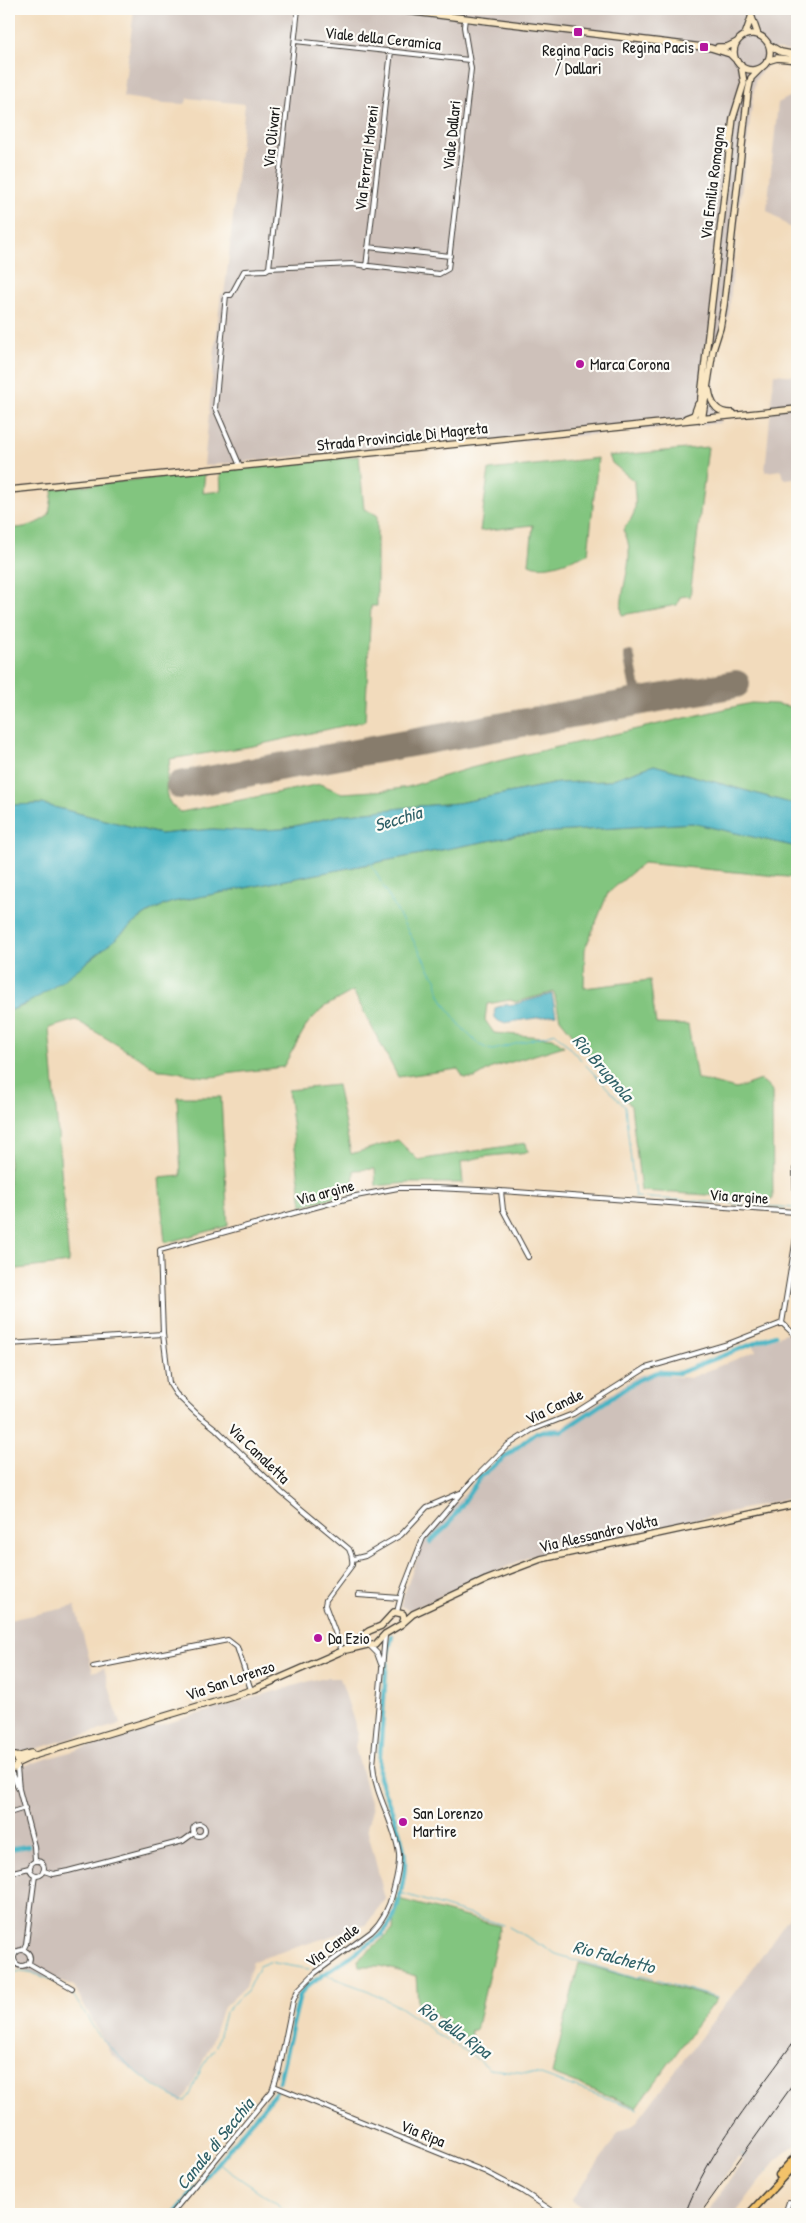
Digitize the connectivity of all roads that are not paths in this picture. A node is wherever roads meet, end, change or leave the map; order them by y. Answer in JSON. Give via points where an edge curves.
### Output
{"nodes":[{"id":1,"x":298,"y":9,"type":"edge"},
{"id":2,"x":390,"y":9,"type":"edge"},
{"id":3,"x":749,"y":9,"type":"edge"},
{"id":4,"x":437,"y":12,"type":"edge"},
{"id":5,"x":465,"y":18,"type":"junction"},
{"id":6,"x":751,"y":18,"type":"junction"},
{"id":7,"x":746,"y":35,"type":"junction"},
{"id":8,"x":758,"y":35,"type":"junction"},
{"id":9,"x":295,"y":41,"type":"junction"},
{"id":10,"x":737,"y":42,"type":"junction"},
{"id":11,"x":768,"y":45,"type":"junction"},
{"id":12,"x":711,"y":48,"type":"junction"},
{"id":13,"x":391,"y":51,"type":"junction"},
{"id":14,"x":797,"y":55,"type":"edge"},
{"id":15,"x":469,"y":60,"type":"junction"},
{"id":16,"x":797,"y":60,"type":"edge"},
{"id":17,"x":767,"y":61,"type":"junction"},
{"id":18,"x":739,"y":63,"type":"junction"},
{"id":19,"x":762,"y":66,"type":"junction"},
{"id":20,"x":368,"y":247,"type":"junction"},
{"id":21,"x":450,"y":256,"type":"junction"},
{"id":22,"x":366,"y":267,"type":"junction"},
{"id":23,"x":269,"y":268,"type":"junction"},
{"id":24,"x":724,"y":305,"type":"junction"},
{"id":25,"x":712,"y":306,"type":"junction"},
{"id":26,"x":708,"y":384,"type":"junction"},
{"id":27,"x":701,"y":397,"type":"junction"},
{"id":28,"x":797,"y":409,"type":"edge"},
{"id":29,"x":760,"y":413,"type":"junction"},
{"id":30,"x":702,"y":420,"type":"junction"},
{"id":31,"x":655,"y":424,"type":"junction"},
{"id":32,"x":240,"y":466,"type":"junction"},
{"id":33,"x":9,"y":490,"type":"edge"},
{"id":34,"x":797,"y":1168,"type":"edge"},
{"id":35,"x":501,"y":1191,"type":"junction"},
{"id":36,"x":796,"y":1209,"type":"junction"},
{"id":37,"x":160,"y":1250,"type":"joint"},
{"id":38,"x":528,"y":1257,"type":"dead end"},
{"id":39,"x":782,"y":1323,"type":"junction"},
{"id":40,"x":163,"y":1334,"type":"junction"},
{"id":41,"x":797,"y":1337,"type":"edge"},
{"id":42,"x":9,"y":1344,"type":"edge"},
{"id":43,"x":462,"y":1492,"type":"junction"},
{"id":44,"x":797,"y":1504,"type":"edge"},
{"id":45,"x":353,"y":1559,"type":"junction"},
{"id":46,"x":358,"y":1595,"type":"dead end"},
{"id":47,"x":400,"y":1598,"type":"junction"},
{"id":48,"x":400,"y":1613,"type":"junction"},
{"id":49,"x":413,"y":1614,"type":"junction"},
{"id":50,"x":404,"y":1622,"type":"junction"},
{"id":51,"x":387,"y":1632,"type":"junction"},
{"id":52,"x":364,"y":1636,"type":"junction"},
{"id":53,"x":368,"y":1645,"type":"junction"},
{"id":54,"x":342,"y":1651,"type":"junction"},
{"id":55,"x":381,"y":1664,"type":"junction"},
{"id":56,"x":93,"y":1667,"type":"dead end"},
{"id":57,"x":251,"y":1690,"type":"junction"},
{"id":58,"x":9,"y":1756,"type":"edge"},
{"id":59,"x":17,"y":1762,"type":"junction"},
{"id":60,"x":9,"y":1768,"type":"edge"},
{"id":61,"x":19,"y":1789,"type":"junction"},
{"id":62,"x":25,"y":1808,"type":"junction"},
{"id":63,"x":9,"y":1813,"type":"edge"},
{"id":64,"x":194,"y":1834,"type":"dead end"},
{"id":65,"x":35,"y":1860,"type":"junction"},
{"id":66,"x":29,"y":1868,"type":"junction"},
{"id":67,"x":44,"y":1871,"type":"junction"},
{"id":68,"x":9,"y":1873,"type":"edge"},
{"id":69,"x":35,"y":1875,"type":"junction"},
{"id":70,"x":23,"y":1950,"type":"junction"},
{"id":71,"x":15,"y":1960,"type":"junction"},
{"id":72,"x":9,"y":1963,"type":"edge"},
{"id":73,"x":28,"y":1963,"type":"junction"},
{"id":74,"x":72,"y":1988,"type":"dead end"},
{"id":75,"x":274,"y":2086,"type":"junction"},
{"id":76,"x":797,"y":2155,"type":"edge"},
{"id":77,"x":795,"y":2165,"type":"edge"},
{"id":78,"x":760,"y":2200,"type":"junction"},
{"id":79,"x":789,"y":2202,"type":"dead end"},
{"id":80,"x":171,"y":2214,"type":"edge"},
{"id":81,"x":558,"y":2214,"type":"edge"},
{"id":82,"x":749,"y":2214,"type":"edge"},
{"id":83,"x":785,"y":2214,"type":"edge"}],
"edges":[{"from":1,"to":9,"type":"street","name":"Via Olivari"},
{"from":2,"to":4,"type":"main road"},
{"from":3,"to":6,"type":"main road"},
{"from":4,"to":5,"type":"main road"},
{"from":5,"to":12,"type":"main road"},
{"from":5,"to":15,"type":"street","name":"Viale Dallari"},
{"from":6,"to":7,"type":"main road"},
{"from":6,"to":8,"type":"main road"},
{"from":7,"to":8,"type":"main road"},
{"from":7,"to":10,"type":"main road"},
{"from":8,"to":11,"type":"main road"},
{"from":9,"to":13,"type":"street","name":"Viale della Ceramica"},
{"from":9,"to":23,"type":"street","name":"Via Olivari"},
{"from":10,"to":12,"type":"main road","via":[[727,47]]},
{"from":10,"to":18,"type":"main road","name":"Via Emilia Romagna","via":[[734,52]]},
{"from":11,"to":14,"type":"main road"},
{"from":11,"to":17,"type":"main road"},
{"from":12,"to":18,"type":"main road","via":[[730,54]]},
{"from":13,"to":15,"type":"street","name":"Viale della Ceramica"},
{"from":13,"to":20,"type":"street","name":"Via Ferrari Moreni"},
{"from":15,"to":21,"type":"street","name":"Viale Dallari","via":[[471,70]]},
{"from":16,"to":17,"type":"main road","via":[[777,58]]},
{"from":17,"to":19,"type":"main road","name":"Via Emilia Romagna"},
{"from":18,"to":19,"type":"main road","via":[[751,70]]},
{"from":18,"to":25,"type":"main road","name":"Via Emilia Romagna","via":[[744,83],[734,118]]},
{"from":19,"to":24,"type":"main road","name":"Via Emilia Romagna","via":[[751,78],[748,92]]},
{"from":20,"to":21,"type":"street"},
{"from":20,"to":22,"type":"street","name":"Via Ferrari Moreni"},
{"from":21,"to":22,"type":"street","via":[[448,269],[439,274]]},
{"from":22,"to":23,"type":"street","via":[[339,264]]},
{"from":23,"to":32,"type":"street","via":[[244,271],[231,295],[226,295],[215,408]]},
{"from":24,"to":25,"type":"main road","via":[[718,310]]},
{"from":24,"to":26,"type":"main road","name":"Via Emilia Romagna"},
{"from":25,"to":27,"type":"main road","name":"Via Emilia Romagna"},
{"from":26,"to":29,"type":"main road","via":[[710,398],[717,410]]},
{"from":26,"to":30,"type":"main road","name":"Via Emilia Romagna"},
{"from":27,"to":30,"type":"main road","name":"Via Emilia Romagna"},
{"from":27,"to":31,"type":"main road","via":[[692,417]]},
{"from":28,"to":29,"type":"main road","name":"Strada Provinciale Di Magreta"},
{"from":29,"to":30,"type":"main road","name":"Strada Provinciale Di Magreta"},
{"from":30,"to":31,"type":"main road","name":"Strada Provinciale Di Magreta"},
{"from":31,"to":32,"type":"main road","name":"Strada Provinciale Di Magreta"},
{"from":32,"to":33,"type":"main road","name":"Strada Provinciale Di Magreta"},
{"from":34,"to":36,"type":"street"},
{"from":35,"to":36,"type":"street","name":"Via argine"},
{"from":35,"to":37,"type":"street","name":"Via argine","via":[[398,1188],[356,1196]]},
{"from":35,"to":38,"type":"street","via":[[503,1210]]},
{"from":36,"to":39,"type":"street","via":[[796,1240]]},
{"from":37,"to":40,"type":"street","name":"Via Canaletta"},
{"from":39,"to":41,"type":"street"},
{"from":39,"to":43,"type":"street","name":"Via Canale","via":[[735,1342],[646,1368],[572,1414],[516,1440]]},
{"from":40,"to":42,"type":"street"},
{"from":40,"to":45,"type":"street","name":"Via Canaletta","via":[[169,1383],[176,1394],[282,1493],[349,1549]]},
{"from":43,"to":45,"type":"street","via":[[427,1506],[401,1535],[365,1556]]},
{"from":43,"to":47,"type":"street","name":"Via Canale","via":[[423,1538]]},
{"from":44,"to":49,"type":"main road","name":"Via Alessandro Volta","via":[[541,1559]]},
{"from":45,"to":54,"type":"street","via":[[349,1570],[325,1602]]},
{"from":46,"to":47,"type":"street"},
{"from":47,"to":48,"type":"street","name":"Via Canale"},
{"from":48,"to":49,"type":"main road"},
{"from":48,"to":50,"type":"main road"},
{"from":48,"to":52,"type":"main road","via":[[392,1614],[381,1626]]},
{"from":49,"to":50,"type":"main road"},
{"from":50,"to":51,"type":"main road"},
{"from":51,"to":53,"type":"main road","via":[[375,1645]]},
{"from":51,"to":55,"type":"street","name":"Via Canale"},
{"from":52,"to":53,"type":"main road"},
{"from":52,"to":54,"type":"main road"},
{"from":53,"to":54,"type":"main road"},
{"from":53,"to":55,"type":"street"},
{"from":54,"to":57,"type":"main road","name":"Via San Lorenzo"},
{"from":55,"to":75,"type":"street","name":"Via Canale","via":[[373,1765],[375,1783],[399,1855],[392,1898],[377,1926],[315,1973],[298,1990]]},
{"from":56,"to":57,"type":"street","via":[[228,1640],[237,1647]]},
{"from":57,"to":59,"type":"main road","name":"Via San Lorenzo"},
{"from":58,"to":59,"type":"main road"},
{"from":59,"to":60,"type":"main road","name":"Via San Lorenzo"},
{"from":59,"to":61,"type":"street"},
{"from":60,"to":61,"type":"street"},
{"from":61,"to":62,"type":"street"},
{"from":62,"to":63,"type":"street"},
{"from":62,"to":65,"type":"street"},
{"from":64,"to":67,"type":"street","via":[[184,1841],[68,1871],[53,1874]]},
{"from":65,"to":66,"type":"street"},
{"from":65,"to":67,"type":"street","via":[[43,1864]]},
{"from":66,"to":68,"type":"street"},
{"from":66,"to":69,"type":"street"},
{"from":67,"to":69,"type":"street"},
{"from":69,"to":70,"type":"street"},
{"from":70,"to":71,"type":"street","via":[[15,1954]]},
{"from":70,"to":73,"type":"street","via":[[29,1953]]},
{"from":71,"to":72,"type":"street"},
{"from":71,"to":73,"type":"street","via":[[22,1966]]},
{"from":73,"to":74,"type":"street"},
{"from":75,"to":80,"type":"street","name":"Via Canale","via":[[265,2102]]},
{"from":75,"to":81,"type":"street","name":"Via Ripa","via":[[486,2172]]},
{"from":76,"to":78,"type":"main road"},
{"from":77,"to":78,"type":"main road"},
{"from":78,"to":82,"type":"main road"},
{"from":79,"to":83,"type":"street"}]}
